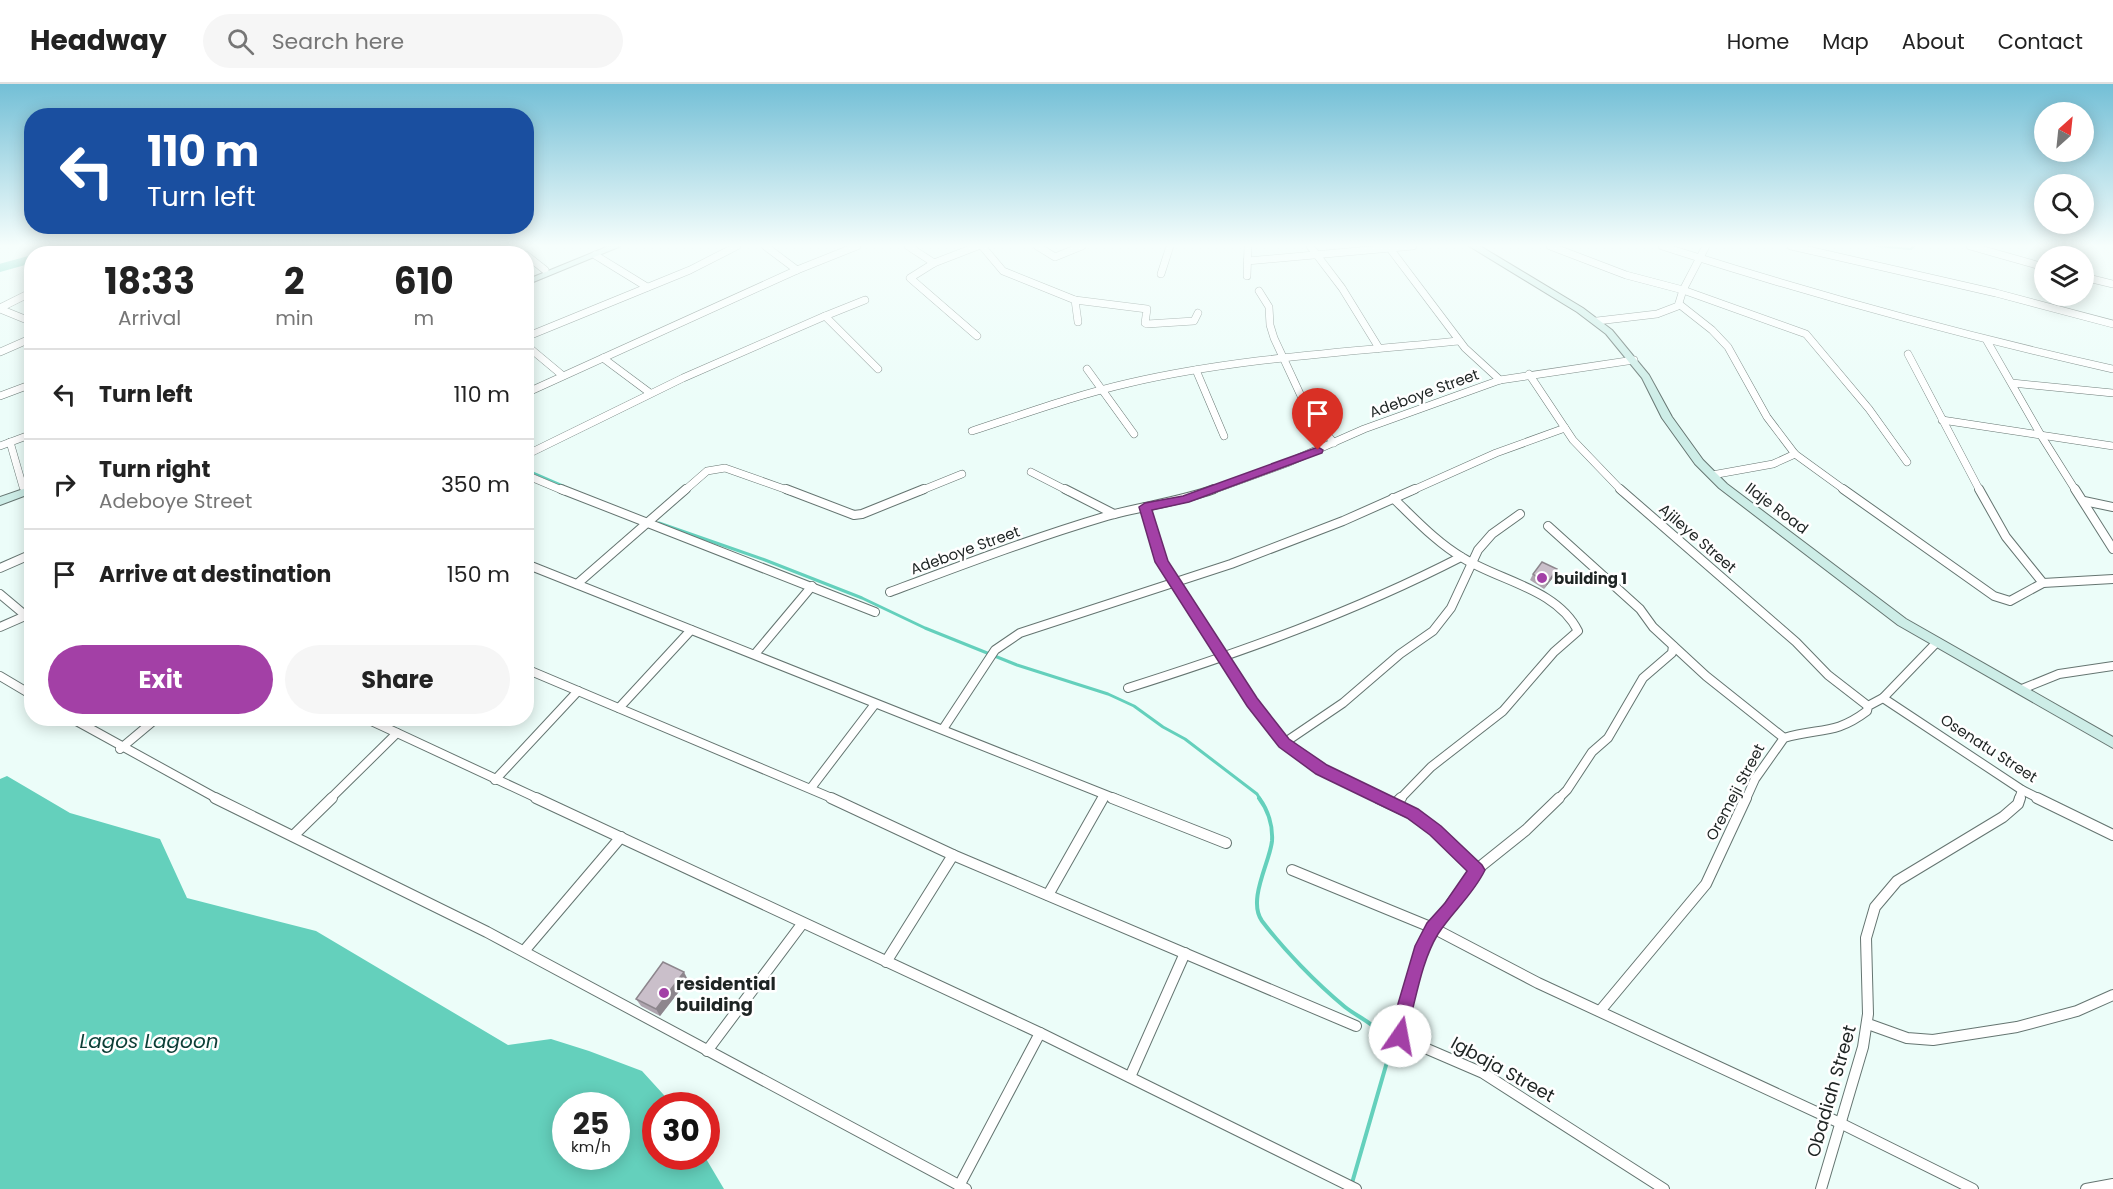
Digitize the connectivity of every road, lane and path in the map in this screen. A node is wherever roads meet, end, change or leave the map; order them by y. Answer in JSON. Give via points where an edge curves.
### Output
{"nodes":[{"id":1,"x":23,"y":298,"type":"edge"},
{"id":2,"x":621,"y":298,"type":"edge"},
{"id":3,"x":736,"y":298,"type":"edge"},
{"id":4,"x":933,"y":298,"type":"edge"},
{"id":5,"x":1069,"y":298,"type":"edge"},
{"id":6,"x":1263,"y":298,"type":"edge"},
{"id":7,"x":1348,"y":298,"type":"edge"},
{"id":8,"x":1430,"y":298,"type":"edge"},
{"id":9,"x":1558,"y":298,"type":"edge"},
{"id":10,"x":1682,"y":298,"type":"edge"},
{"id":11,"x":1704,"y":298,"type":"edge"},
{"id":12,"x":1829,"y":298,"type":"edge"},
{"id":13,"x":2013,"y":298,"type":"edge"},
{"id":14,"x":865,"y":300,"type":"dead end"},
{"id":15,"x":1075,"y":300,"type":"junction"},
{"id":16,"x":1679,"y":304,"type":"junction"},
{"id":17,"x":2,"y":311,"type":"edge"},
{"id":18,"x":1198,"y":313,"type":"dead end"},
{"id":19,"x":825,"y":316,"type":"junction"},
{"id":20,"x":24,"y":319,"type":"edge"},
{"id":21,"x":1597,"y":321,"type":"junction"},
{"id":22,"x":1078,"y":322,"type":"dead end"},
{"id":23,"x":2113,"y":324,"type":"edge"},
{"id":24,"x":534,"y":334,"type":"edge"},
{"id":25,"x":977,"y":336,"type":"dead end"},
{"id":26,"x":1459,"y":340,"type":"junction"},
{"id":27,"x":1986,"y":341,"type":"junction"},
{"id":28,"x":24,"y":342,"type":"edge"},
{"id":29,"x":1379,"y":348,"type":"junction"},
{"id":30,"x":0,"y":352,"type":"edge"},
{"id":31,"x":534,"y":352,"type":"edge"},
{"id":32,"x":1908,"y":354,"type":"dead end"},
{"id":33,"x":603,"y":358,"type":"junction"},
{"id":34,"x":1284,"y":358,"type":"junction"},
{"id":35,"x":1634,"y":360,"type":"junction"},
{"id":36,"x":878,"y":369,"type":"dead end"},
{"id":37,"x":1087,"y":369,"type":"dead end"},
{"id":38,"x":2113,"y":369,"type":"edge"},
{"id":39,"x":1196,"y":370,"type":"junction"},
{"id":40,"x":562,"y":375,"type":"junction"},
{"id":41,"x":1529,"y":375,"type":"junction"},
{"id":42,"x":1500,"y":380,"type":"junction"},
{"id":43,"x":2012,"y":382,"type":"junction"},
{"id":44,"x":24,"y":387,"type":"edge"},
{"id":45,"x":534,"y":389,"type":"edge"},
{"id":46,"x":1102,"y":390,"type":"junction"},
{"id":47,"x":650,"y":393,"type":"junction"},
{"id":48,"x":2113,"y":393,"type":"edge"},
{"id":49,"x":0,"y":396,"type":"edge"},
{"id":50,"x":1942,"y":420,"type":"junction"},
{"id":51,"x":1565,"y":428,"type":"junction"},
{"id":52,"x":972,"y":431,"type":"dead end"},
{"id":53,"x":1134,"y":434,"type":"dead end"},
{"id":54,"x":1224,"y":436,"type":"dead end"},
{"id":55,"x":24,"y":437,"type":"edge"},
{"id":56,"x":2042,"y":437,"type":"junction"},
{"id":57,"x":10,"y":442,"type":"junction"},
{"id":58,"x":1334,"y":443,"type":"junction"},
{"id":59,"x":0,"y":446,"type":"edge"},
{"id":60,"x":2113,"y":446,"type":"edge"},
{"id":61,"x":534,"y":451,"type":"edge"},
{"id":62,"x":1795,"y":454,"type":"junction"},
{"id":63,"x":1907,"y":462,"type":"dead end"},
{"id":64,"x":1030,"y":471,"type":"dead end"},
{"id":65,"x":24,"y":474,"type":"edge"},
{"id":66,"x":962,"y":474,"type":"dead end"},
{"id":67,"x":1712,"y":475,"type":"junction"},
{"id":68,"x":534,"y":478,"type":"edge"},
{"id":69,"x":24,"y":488,"type":"edge"},
{"id":70,"x":24,"y":489,"type":"edge"},
{"id":71,"x":0,"y":495,"type":"edge"},
{"id":72,"x":1393,"y":498,"type":"junction"},
{"id":73,"x":0,"y":501,"type":"edge"},
{"id":74,"x":2084,"y":501,"type":"junction"},
{"id":75,"x":1145,"y":507,"type":"junction"},
{"id":76,"x":2113,"y":507,"type":"edge"},
{"id":77,"x":1114,"y":514,"type":"junction"},
{"id":78,"x":1520,"y":514,"type":"dead end"},
{"id":79,"x":651,"y":521,"type":"junction"},
{"id":80,"x":1548,"y":526,"type":"dead end"},
{"id":81,"x":2113,"y":549,"type":"edge"},
{"id":82,"x":1461,"y":557,"type":"junction"},
{"id":83,"x":24,"y":558,"type":"edge"},
{"id":84,"x":1470,"y":563,"type":"junction"},
{"id":85,"x":534,"y":567,"type":"edge"},
{"id":86,"x":0,"y":568,"type":"edge"},
{"id":87,"x":2113,"y":579,"type":"edge"},
{"id":88,"x":1174,"y":581,"type":"junction"},
{"id":89,"x":2043,"y":583,"type":"junction"},
{"id":90,"x":577,"y":584,"type":"junction"},
{"id":91,"x":812,"y":586,"type":"junction"},
{"id":92,"x":890,"y":592,"type":"dead end"},
{"id":93,"x":0,"y":594,"type":"edge"},
{"id":94,"x":24,"y":611,"type":"edge"},
{"id":95,"x":875,"y":612,"type":"dead end"},
{"id":96,"x":24,"y":616,"type":"edge"},
{"id":97,"x":0,"y":627,"type":"edge"},
{"id":98,"x":691,"y":630,"type":"junction"},
{"id":99,"x":1937,"y":642,"type":"junction"},
{"id":100,"x":1673,"y":646,"type":"junction"},
{"id":101,"x":755,"y":654,"type":"junction"},
{"id":102,"x":1221,"y":657,"type":"junction"},
{"id":103,"x":2113,"y":666,"type":"edge"},
{"id":104,"x":534,"y":672,"type":"edge"},
{"id":105,"x":0,"y":676,"type":"edge"},
{"id":106,"x":1128,"y":688,"type":"dead end"},
{"id":107,"x":2022,"y":689,"type":"junction"},
{"id":108,"x":24,"y":690,"type":"edge"},
{"id":109,"x":578,"y":691,"type":"junction"},
{"id":110,"x":1883,"y":698,"type":"junction"},
{"id":111,"x":875,"y":704,"type":"junction"},
{"id":112,"x":1868,"y":706,"type":"junction"},
{"id":113,"x":619,"y":708,"type":"junction"},
{"id":114,"x":84,"y":726,"type":"edge"},
{"id":115,"x":147,"y":726,"type":"edge"},
{"id":116,"x":383,"y":726,"type":"edge"},
{"id":117,"x":943,"y":729,"type":"junction"},
{"id":118,"x":398,"y":733,"type":"junction"},
{"id":119,"x":1784,"y":738,"type":"junction"},
{"id":120,"x":1284,"y":743,"type":"junction"},
{"id":121,"x":2113,"y":743,"type":"edge"},
{"id":122,"x":120,"y":749,"type":"junction"},
{"id":123,"x":495,"y":780,"type":"junction"},
{"id":124,"x":811,"y":788,"type":"junction"},
{"id":125,"x":2022,"y":790,"type":"junction"},
{"id":126,"x":1104,"y":795,"type":"junction"},
{"id":127,"x":1395,"y":804,"type":"junction"},
{"id":128,"x":2113,"y":835,"type":"edge"},
{"id":129,"x":293,"y":836,"type":"junction"},
{"id":130,"x":621,"y":837,"type":"junction"},
{"id":131,"x":1226,"y":843,"type":"dead end"},
{"id":132,"x":953,"y":855,"type":"junction"},
{"id":133,"x":1292,"y":870,"type":"dead end"},
{"id":134,"x":1476,"y":870,"type":"junction"},
{"id":135,"x":1048,"y":895,"type":"junction"},
{"id":136,"x":802,"y":924,"type":"junction"},
{"id":137,"x":1433,"y":928,"type":"junction"},
{"id":138,"x":524,"y":951,"type":"junction"},
{"id":139,"x":1185,"y":953,"type":"junction"},
{"id":140,"x":886,"y":962,"type":"junction"},
{"id":141,"x":2113,"y":995,"type":"edge"},
{"id":142,"x":1600,"y":1011,"type":"junction"},
{"id":143,"x":1868,"y":1024,"type":"junction"},
{"id":144,"x":1356,"y":1026,"type":"dead end"},
{"id":145,"x":1040,"y":1033,"type":"junction"},
{"id":146,"x":707,"y":1052,"type":"junction"},
{"id":147,"x":1130,"y":1077,"type":"junction"},
{"id":148,"x":1840,"y":1123,"type":"junction"},
{"id":149,"x":2113,"y":1184,"type":"edge"},
{"id":150,"x":963,"y":1187,"type":"edge"},
{"id":151,"x":1356,"y":1189,"type":"edge"},
{"id":152,"x":1664,"y":1189,"type":"edge"},
{"id":153,"x":1821,"y":1189,"type":"edge"},
{"id":154,"x":1973,"y":1189,"type":"edge"},
{"id":155,"x":2086,"y":1189,"type":"edge"}],
"edges":[{"from":1,"to":17,"type":"street"},
{"from":2,"to":24,"type":"street"},
{"from":3,"to":33,"type":"street"},
{"from":4,"to":25,"type":"street"},
{"from":5,"to":15,"type":"street"},
{"from":6,"to":34,"type":"street"},
{"from":7,"to":29,"type":"street"},
{"from":8,"to":26,"type":"street"},
{"from":9,"to":21,"type":"street","name":"Ilaje Road"},
{"from":10,"to":16,"type":"street"},
{"from":11,"to":63,"type":"street","via":[[1806,334]]},
{"from":12,"to":27,"type":"street"},
{"from":13,"to":23,"type":"street"},
{"from":14,"to":19,"type":"street"},
{"from":15,"to":18,"type":"street","via":[[1146,309],[1145,322],[1151,325],[1194,321]]},
{"from":15,"to":22,"type":"street"},
{"from":16,"to":21,"type":"street","via":[[1657,314]]},
{"from":16,"to":62,"type":"street","via":[[1728,347],[1767,417]]},
{"from":17,"to":20,"type":"street"},
{"from":19,"to":36,"type":"street"},
{"from":19,"to":47,"type":"street"},
{"from":21,"to":35,"type":"street","name":"Ilaje Road"},
{"from":26,"to":29,"type":"street"},
{"from":26,"to":42,"type":"street"},
{"from":27,"to":38,"type":"street"},
{"from":27,"to":43,"type":"street"},
{"from":28,"to":30,"type":"street"},
{"from":29,"to":34,"type":"street"},
{"from":31,"to":40,"type":"street"},
{"from":32,"to":50,"type":"street"},
{"from":33,"to":40,"type":"street"},
{"from":33,"to":47,"type":"street"},
{"from":34,"to":39,"type":"street"},
{"from":34,"to":58,"type":"street","via":[[1308,411]]},
{"from":35,"to":41,"type":"street","name":"Adeboye Street"},
{"from":35,"to":67,"type":"street","name":"Ilaje Road","via":[[1667,418]]},
{"from":37,"to":46,"type":"street"},
{"from":39,"to":46,"type":"street"},
{"from":39,"to":54,"type":"street"},
{"from":40,"to":45,"type":"street"},
{"from":41,"to":42,"type":"street","name":"Adeboye Street"},
{"from":41,"to":51,"type":"street","name":"Ajileye Street"},
{"from":42,"to":58,"type":"street","name":"Adeboye Street"},
{"from":43,"to":48,"type":"street"},
{"from":43,"to":56,"type":"street"},
{"from":44,"to":49,"type":"street"},
{"from":46,"to":52,"type":"street"},
{"from":46,"to":53,"type":"street"},
{"from":47,"to":61,"type":"street"},
{"from":50,"to":56,"type":"street"},
{"from":50,"to":89,"type":"street","via":[[2007,540]]},
{"from":51,"to":72,"type":"street"},
{"from":51,"to":112,"type":"street","name":"Ajileye Street","via":[[1609,480]]},
{"from":55,"to":57,"type":"street"},
{"from":56,"to":60,"type":"street"},
{"from":56,"to":74,"type":"street"},
{"from":57,"to":59,"type":"street"},
{"from":57,"to":65,"type":"street"},
{"from":58,"to":75,"type":"street","name":"Adeboye Street","via":[[1196,496]]},
{"from":62,"to":67,"type":"street","via":[[1773,464]]},
{"from":62,"to":89,"type":"street","via":[[1994,596],[2010,601]]},
{"from":64,"to":77,"type":"street"},
{"from":66,"to":79,"type":"street","via":[[854,515],[736,470],[721,468],[707,471]]},
{"from":67,"to":99,"type":"street","name":"Ilaje Road","via":[[1902,622]]},
{"from":68,"to":79,"type":"street"},
{"from":69,"to":71,"type":"street"},
{"from":70,"to":73,"type":"street"},
{"from":72,"to":82,"type":"street"},
{"from":72,"to":88,"type":"street","via":[[1232,564]]},
{"from":74,"to":76,"type":"street"},
{"from":74,"to":81,"type":"street"},
{"from":75,"to":77,"type":"street","name":"Adeboye Street"},
{"from":75,"to":88,"type":"street","via":[[1155,546]]},
{"from":77,"to":92,"type":"street","name":"Adeboye Street","via":[[989,554]]},
{"from":78,"to":84,"type":"street","via":[[1492,534]]},
{"from":79,"to":90,"type":"street"},
{"from":79,"to":91,"type":"street"},
{"from":80,"to":100,"type":"street","via":[[1640,609]]},
{"from":82,"to":84,"type":"street"},
{"from":82,"to":102,"type":"street","via":[[1375,600],[1287,636]]},
{"from":83,"to":86,"type":"street"},
{"from":84,"to":120,"type":"street","via":[[1451,608],[1433,631]]},
{"from":84,"to":127,"type":"street","via":[[1547,600],[1573,621],[1578,631],[1554,652],[1503,711],[1431,767]]},
{"from":85,"to":90,"type":"street"},
{"from":87,"to":89,"type":"street"},
{"from":88,"to":102,"type":"street"},
{"from":88,"to":117,"type":"street","via":[[1020,633],[995,650]]},
{"from":90,"to":98,"type":"street"},
{"from":91,"to":95,"type":"street"},
{"from":91,"to":101,"type":"street"},
{"from":93,"to":94,"type":"street"},
{"from":96,"to":97,"type":"street"},
{"from":98,"to":101,"type":"street"},
{"from":98,"to":113,"type":"street"},
{"from":99,"to":107,"type":"street","name":"Ilaje Road"},
{"from":99,"to":110,"type":"street","name":"Oremeji Street"},
{"from":100,"to":119,"type":"street"},
{"from":100,"to":134,"type":"street","name":"Igbaja Street","via":[[1672,653],[1643,678],[1608,738],[1592,752],[1567,790]]},
{"from":101,"to":111,"type":"street"},
{"from":102,"to":106,"type":"street"},
{"from":102,"to":120,"type":"street"},
{"from":103,"to":107,"type":"street","via":[[2059,674]]},
{"from":104,"to":109,"type":"street"},
{"from":105,"to":108,"type":"street"},
{"from":107,"to":121,"type":"street","name":"Ilaje Road"},
{"from":109,"to":113,"type":"street"},
{"from":109,"to":123,"type":"street"},
{"from":110,"to":112,"type":"street","name":"Oremeji Street"},
{"from":110,"to":125,"type":"street","name":"Osenatu Street"},
{"from":111,"to":117,"type":"street"},
{"from":111,"to":124,"type":"street"},
{"from":112,"to":119,"type":"street","name":"Oremeji Street","via":[[1850,724]]},
{"from":113,"to":124,"type":"street"},
{"from":114,"to":122,"type":"street"},
{"from":115,"to":122,"type":"street"},
{"from":116,"to":118,"type":"street"},
{"from":117,"to":126,"type":"street"},
{"from":118,"to":123,"type":"street"},
{"from":118,"to":129,"type":"street"},
{"from":119,"to":142,"type":"street","name":"Oremeji Street","via":[[1755,779],[1706,884]]},
{"from":120,"to":127,"type":"street","via":[[1321,770]]},
{"from":122,"to":129,"type":"street"},
{"from":123,"to":130,"type":"street"},
{"from":124,"to":132,"type":"street"},
{"from":125,"to":128,"type":"street","name":"Osenatu Street"},
{"from":125,"to":143,"type":"street","name":"Obadiah Street","via":[[2018,804],[2002,817],[1884,892],[1868,928]]},
{"from":126,"to":131,"type":"street"},
{"from":126,"to":135,"type":"street"},
{"from":127,"to":134,"type":"street","via":[[1435,830]]},
{"from":129,"to":138,"type":"street"},
{"from":130,"to":136,"type":"street"},
{"from":130,"to":138,"type":"street"},
{"from":132,"to":135,"type":"street"},
{"from":132,"to":140,"type":"street"},
{"from":133,"to":137,"type":"street"},
{"from":134,"to":137,"type":"street","name":"Igbaja Street"},
{"from":135,"to":139,"type":"street"},
{"from":136,"to":140,"type":"street"},
{"from":136,"to":146,"type":"street"},
{"from":137,"to":142,"type":"street"},
{"from":137,"to":152,"type":"street","name":"Igbaja Street","via":[[1421,952],[1400,1036],[1483,1073]]},
{"from":138,"to":146,"type":"street"},
{"from":139,"to":144,"type":"street"},
{"from":139,"to":147,"type":"street"},
{"from":140,"to":145,"type":"street"},
{"from":141,"to":143,"type":"street","via":[[2078,1011],[2017,1027],[1933,1040],[1907,1038]]},
{"from":142,"to":148,"type":"street"},
{"from":143,"to":148,"type":"street","name":"Obadiah Street"},
{"from":145,"to":147,"type":"street"},
{"from":145,"to":150,"type":"street"},
{"from":146,"to":150,"type":"street"},
{"from":147,"to":151,"type":"street"},
{"from":148,"to":153,"type":"street","name":"Obadiah Street"},
{"from":148,"to":154,"type":"street"},
{"from":149,"to":155,"type":"street"}]}
